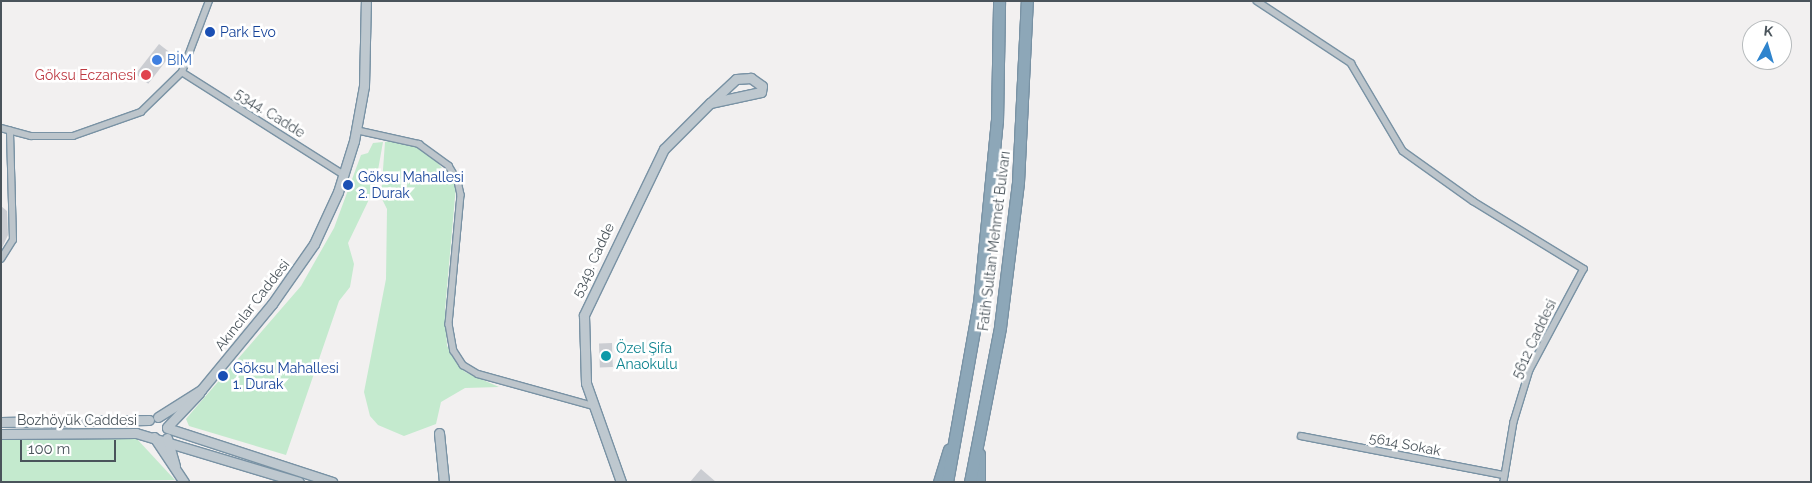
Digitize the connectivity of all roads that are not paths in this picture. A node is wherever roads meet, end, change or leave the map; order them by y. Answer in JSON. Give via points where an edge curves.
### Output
{"nodes":[{"id":1,"x":209,"y":1,"type":"edge"},
{"id":2,"x":366,"y":1,"type":"edge"},
{"id":3,"x":999,"y":1,"type":"edge"},
{"id":4,"x":1027,"y":1,"type":"edge"},
{"id":5,"x":1257,"y":1,"type":"edge"},
{"id":6,"x":182,"y":72,"type":"junction"},
{"id":7,"x":710,"y":103,"type":"junction"},
{"id":8,"x":1,"y":128,"type":"edge"},
{"id":9,"x":356,"y":130,"type":"junction"},
{"id":10,"x":10,"y":131,"type":"junction"},
{"id":11,"x":344,"y":175,"type":"junction"},
{"id":12,"x":1,"y":259,"type":"edge"},
{"id":13,"x":201,"y":390,"type":"junction"},
{"id":14,"x":593,"y":406,"type":"junction"},
{"id":15,"x":186,"y":410,"type":"junction"},
{"id":16,"x":154,"y":418,"type":"junction"},
{"id":17,"x":1,"y":422,"type":"edge"},
{"id":18,"x":185,"y":433,"type":"junction"},
{"id":19,"x":440,"y":433,"type":"dead end"},
{"id":20,"x":1,"y":434,"type":"edge"},
{"id":21,"x":162,"y":434,"type":"junction"},
{"id":22,"x":1301,"y":436,"type":"dead end"},
{"id":23,"x":956,"y":437,"type":"junction"},
{"id":24,"x":180,"y":445,"type":"junction"},
{"id":25,"x":170,"y":453,"type":"junction"},
{"id":26,"x":178,"y":473,"type":"junction"},
{"id":27,"x":948,"y":477,"type":"edge"},
{"id":28,"x":1504,"y":478,"type":"edge"},
{"id":29,"x":974,"y":480,"type":"edge"},
{"id":30,"x":184,"y":482,"type":"edge"},
{"id":31,"x":299,"y":482,"type":"edge"},
{"id":32,"x":332,"y":482,"type":"edge"},
{"id":33,"x":444,"y":482,"type":"edge"},
{"id":34,"x":621,"y":482,"type":"edge"},
{"id":35,"x":939,"y":482,"type":"edge"}],
"edges":[{"from":1,"to":6,"type":"street"},
{"from":2,"to":9,"type":"street","name":"Akıncılar Caddesi","via":[[365,78]]},
{"from":3,"to":23,"type":"highway","name":"Fatih Sultan Mehmet Bulvarı","via":[[997,121],[980,293]]},
{"from":4,"to":29,"type":"highway","name":"Fatih Sultan Mehmet Bulvarı","via":[[1018,182],[1000,326],[978,441]]},
{"from":5,"to":28,"type":"street","name":"5612 Caddesi","via":[[1351,63],[1403,151],[1473,201],[1584,269],[1530,370]]},
{"from":6,"to":10,"type":"street","via":[[141,112],[91,132],[53,137]]},
{"from":6,"to":11,"type":"street","name":"5344. Cadde"},
{"from":7,"to":7,"type":"street","name":"5349. Cadde","via":[[761,92],[762,86],[751,78],[736,79]]},
{"from":7,"to":14,"type":"street","name":"5349. Cadde","via":[[653,165],[587,304],[584,367]]},
{"from":8,"to":10,"type":"street"},
{"from":9,"to":11,"type":"street","name":"Akıncılar Caddesi"},
{"from":9,"to":14,"type":"street","via":[[419,144],[449,166],[458,181],[461,195],[449,324],[454,351],[463,365],[478,374]]},
{"from":10,"to":12,"type":"street","via":[[14,240]]},
{"from":11,"to":13,"type":"street","name":"Akıncılar Caddesi","via":[[302,264]]},
{"from":13,"to":15,"type":"street","name":"Akıncılar Caddesi"},
{"from":13,"to":16,"type":"street","name":"Akıncılar Caddesi"},
{"from":14,"to":34,"type":"street","name":"5349. Cadde"},
{"from":15,"to":18,"type":"street"},
{"from":15,"to":21,"type":"street","name":"Akıncılar Caddesi"},
{"from":16,"to":17,"type":"street","name":"Bozhöyük Caddesi"},
{"from":16,"to":21,"type":"street"},
{"from":16,"to":21,"type":"street","via":[[147,429]]},
{"from":18,"to":21,"type":"street"},
{"from":18,"to":32,"type":"street"},
{"from":19,"to":33,"type":"street"},
{"from":20,"to":21,"type":"street","name":"Bozhöyük Caddesi"},
{"from":21,"to":24,"type":"street"},
{"from":21,"to":25,"type":"street"},
{"from":21,"to":26,"type":"street"},
{"from":22,"to":28,"type":"street","name":"5614 Sokak"},
{"from":23,"to":27,"type":"highway","name":"Fatih Sultan Mehmet Bulvarı"},
{"from":23,"to":35,"type":"highway"},
{"from":24,"to":25,"type":"street"},
{"from":24,"to":31,"type":"street"},
{"from":25,"to":26,"type":"street"},
{"from":26,"to":30,"type":"street"}]}
